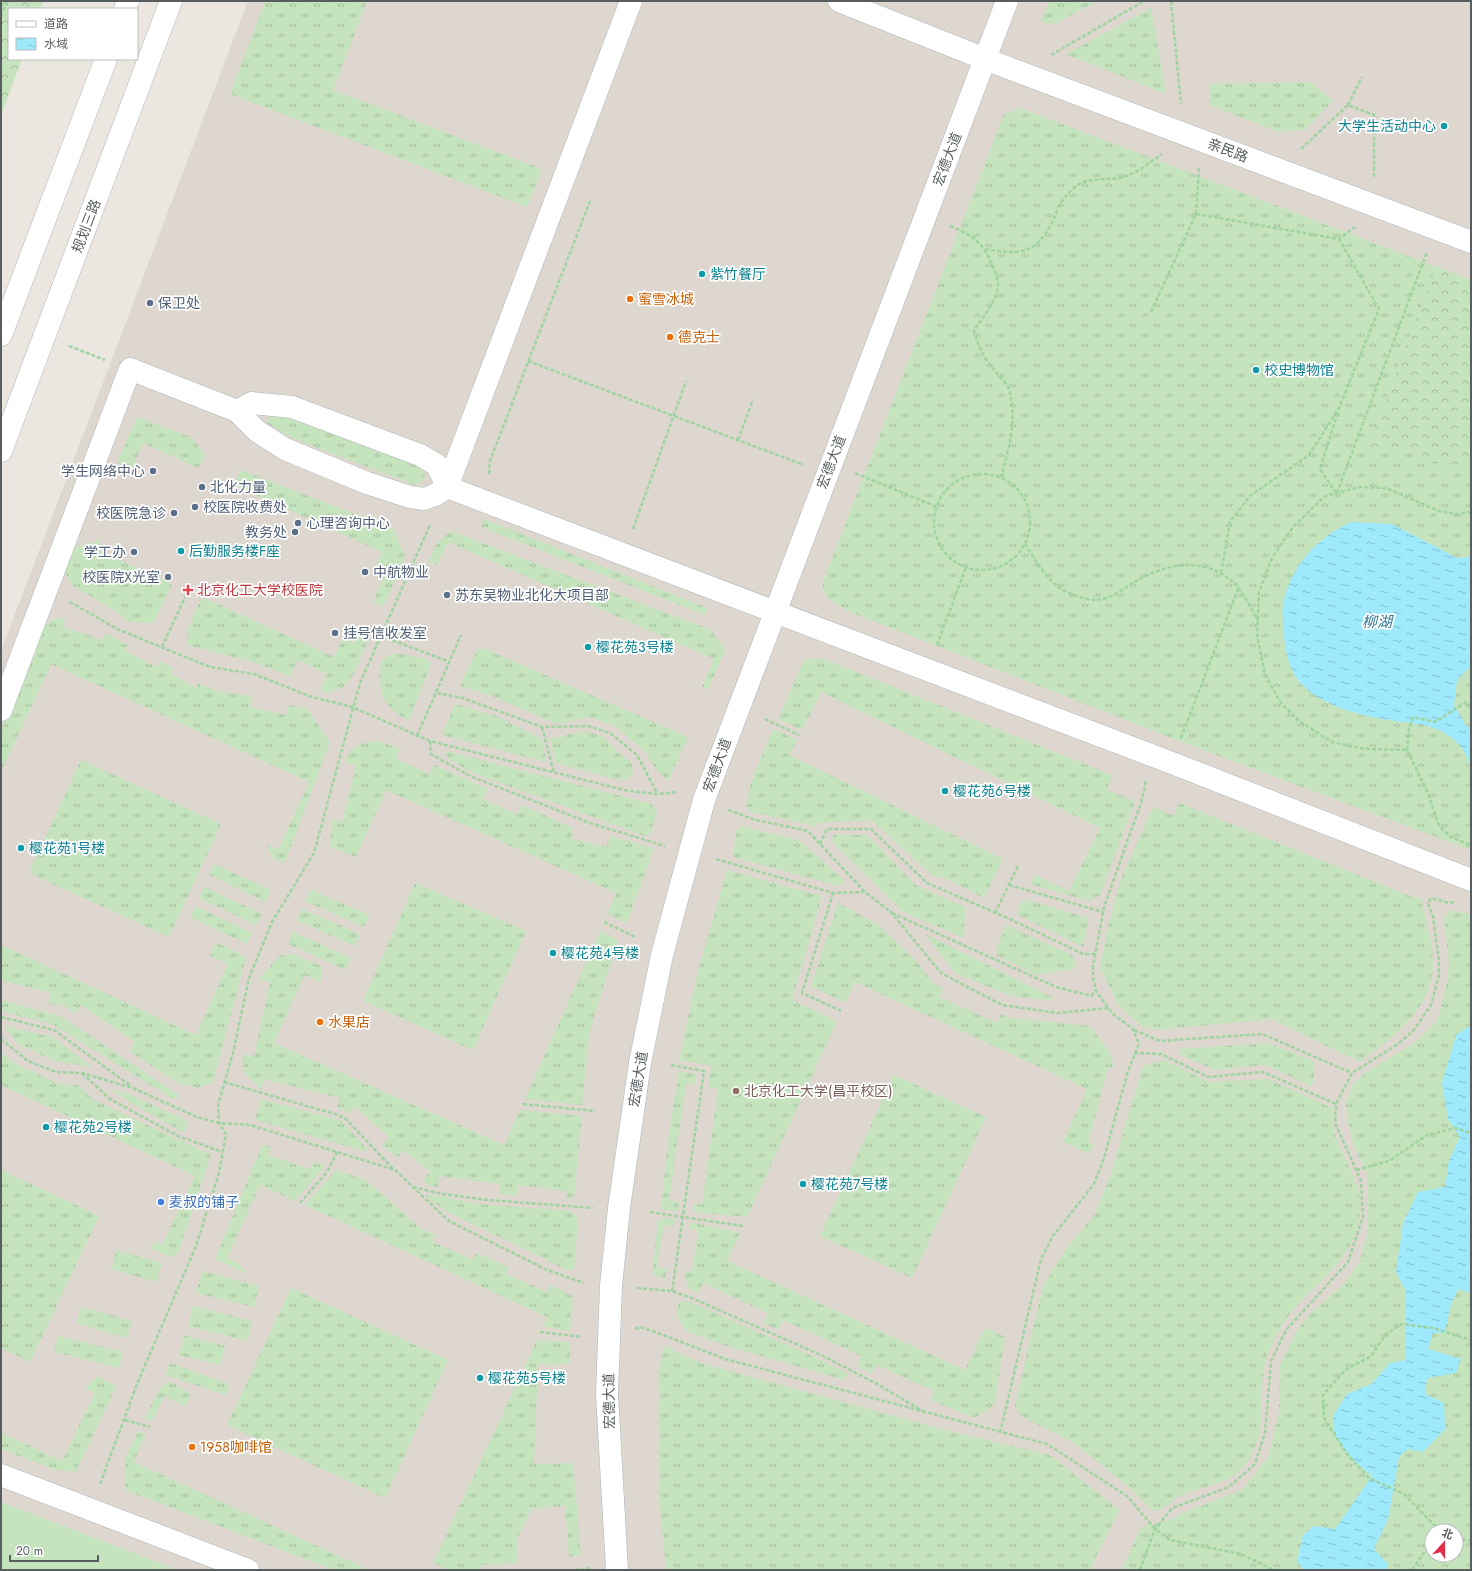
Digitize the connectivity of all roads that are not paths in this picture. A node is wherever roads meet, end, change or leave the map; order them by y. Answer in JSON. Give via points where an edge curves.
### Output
{"nodes":[{"id":1,"x":171,"y":1,"type":"edge"},
{"id":2,"x":631,"y":1,"type":"edge"},
{"id":3,"x":839,"y":1,"type":"edge"},
{"id":4,"x":1007,"y":1,"type":"edge"},
{"id":5,"x":985,"y":59,"type":"junction"},
{"id":6,"x":106,"y":60,"type":"edge"},
{"id":7,"x":1471,"y":242,"type":"edge"},
{"id":8,"x":1,"y":335,"type":"edge"},
{"id":9,"x":237,"y":411,"type":"junction"},
{"id":10,"x":1,"y":451,"type":"edge"},
{"id":11,"x":447,"y":486,"type":"junction"},
{"id":12,"x":774,"y":612,"type":"junction"},
{"id":13,"x":1,"y":710,"type":"edge"},
{"id":14,"x":1470,"y":880,"type":"edge"},
{"id":15,"x":1,"y":1475,"type":"edge"},
{"id":16,"x":248,"y":1570,"type":"edge"},
{"id":17,"x":617,"y":1570,"type":"edge"}],
"edges":[{"from":1,"to":10,"type":"street","name":"规划三路"},
{"from":2,"to":11,"type":"street"},
{"from":3,"to":5,"type":"street","name":"亲民路"},
{"from":4,"to":5,"type":"street","name":"宏德大道"},
{"from":5,"to":7,"type":"street","name":"亲民路"},
{"from":5,"to":12,"type":"street","name":"宏德大道"},
{"from":6,"to":8,"type":"street"},
{"from":9,"to":11,"type":"street","via":[[257,431],[285,449],[367,483],[424,499]]},
{"from":9,"to":11,"type":"street","via":[[252,403],[292,407],[420,455],[437,465]]},
{"from":9,"to":13,"type":"street","via":[[130,369]]},
{"from":11,"to":12,"type":"street"},
{"from":12,"to":14,"type":"street","via":[[1163,759]]},
{"from":12,"to":17,"type":"street","name":"宏德大道","via":[[704,800],[662,955],[640,1063],[619,1208],[611,1286],[607,1394]]},
{"from":15,"to":16,"type":"street"}]}
